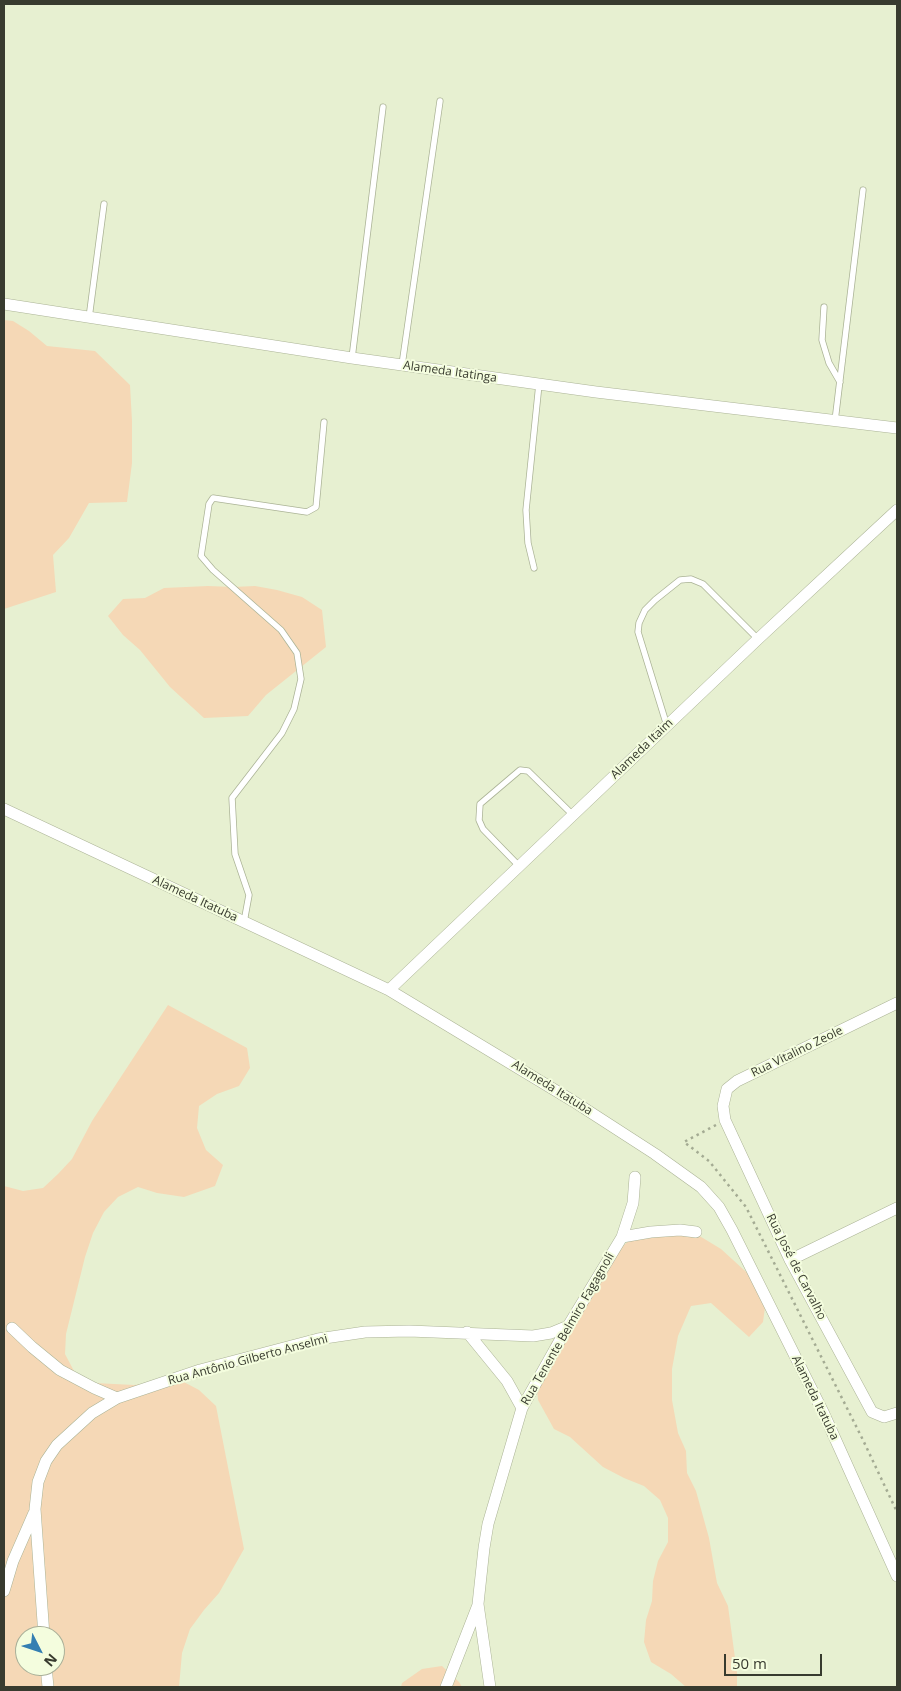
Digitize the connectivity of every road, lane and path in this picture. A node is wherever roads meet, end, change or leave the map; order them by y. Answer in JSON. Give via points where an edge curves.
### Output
{"nodes":[{"id":1,"x":440,"y":101,"type":"dead end"},
{"id":2,"x":383,"y":107,"type":"dead end"},
{"id":3,"x":863,"y":190,"type":"dead end"},
{"id":4,"x":104,"y":204,"type":"dead end"},
{"id":5,"x":4,"y":304,"type":"edge"},
{"id":6,"x":824,"y":308,"type":"dead end"},
{"id":7,"x":89,"y":318,"type":"junction"},
{"id":8,"x":352,"y":358,"type":"junction"},
{"id":9,"x":402,"y":365,"type":"junction"},
{"id":10,"x":840,"y":382,"type":"junction"},
{"id":11,"x":539,"y":384,"type":"junction"},
{"id":12,"x":835,"y":421,"type":"junction"},
{"id":13,"x":324,"y":422,"type":"dead end"},
{"id":14,"x":897,"y":428,"type":"edge"},
{"id":15,"x":897,"y":510,"type":"edge"},
{"id":16,"x":534,"y":568,"type":"dead end"},
{"id":17,"x":758,"y":639,"type":"junction"},
{"id":18,"x":666,"y":726,"type":"junction"},
{"id":19,"x":4,"y":809,"type":"edge"},
{"id":20,"x":573,"y":815,"type":"junction"},
{"id":21,"x":519,"y":866,"type":"junction"},
{"id":22,"x":244,"y":922,"type":"junction"},
{"id":23,"x":389,"y":990,"type":"junction"},
{"id":24,"x":897,"y":1003,"type":"edge"},
{"id":25,"x":725,"y":1120,"type":"junction"},
{"id":26,"x":635,"y":1177,"type":"dead end"},
{"id":27,"x":897,"y":1208,"type":"edge"},
{"id":28,"x":696,"y":1232,"type":"dead end"},
{"id":29,"x":622,"y":1237,"type":"junction"},
{"id":30,"x":790,"y":1260,"type":"junction"},
{"id":31,"x":568,"y":1326,"type":"junction"},
{"id":32,"x":12,"y":1328,"type":"dead end"},
{"id":33,"x":467,"y":1332,"type":"junction"},
{"id":34,"x":117,"y":1398,"type":"junction"},
{"id":35,"x":522,"y":1408,"type":"junction"},
{"id":36,"x":897,"y":1413,"type":"edge"},
{"id":37,"x":35,"y":1509,"type":"junction"},
{"id":38,"x":897,"y":1512,"type":"edge"},
{"id":39,"x":897,"y":1576,"type":"edge"},
{"id":40,"x":4,"y":1591,"type":"edge"},
{"id":41,"x":478,"y":1604,"type":"junction"},
{"id":42,"x":43,"y":1626,"type":"edge"},
{"id":43,"x":446,"y":1687,"type":"edge"},
{"id":44,"x":490,"y":1687,"type":"edge"}],
"edges":[{"from":1,"to":9,"type":"lane"},
{"from":2,"to":8,"type":"lane"},
{"from":3,"to":10,"type":"lane"},
{"from":4,"to":7,"type":"lane"},
{"from":5,"to":7,"type":"street","name":"Alameda Itatinga"},
{"from":6,"to":10,"type":"lane","via":[[822,340],[829,363]]},
{"from":7,"to":8,"type":"street","name":"Alameda Itatinga"},
{"from":8,"to":9,"type":"street","name":"Alameda Itatinga"},
{"from":9,"to":11,"type":"street","name":"Alameda Itatinga"},
{"from":10,"to":12,"type":"lane"},
{"from":11,"to":12,"type":"street","name":"Alameda Itatinga"},
{"from":11,"to":16,"type":"lane","via":[[526,510],[528,544]]},
{"from":12,"to":14,"type":"street","name":"Alameda Itatinga"},
{"from":13,"to":22,"type":"lane","via":[[316,507],[307,512],[213,498],[209,504],[202,556],[213,570],[281,630],[297,653],[301,679],[294,709],[282,733],[232,798],[235,854],[249,895]]},
{"from":15,"to":17,"type":"street","name":"Alameda Itaim"},
{"from":17,"to":18,"type":"street","name":"Alameda Itaim"},
{"from":17,"to":18,"type":"lane","via":[[703,584],[691,579],[680,580],[655,600],[645,610],[638,632]]},
{"from":18,"to":20,"type":"street","name":"Alameda Itaim"},
{"from":19,"to":22,"type":"street","name":"Alameda Itatuba"},
{"from":20,"to":21,"type":"street","name":"Alameda Itaim"},
{"from":20,"to":21,"type":"lane","via":[[528,771],[520,770],[480,804],[479,820],[483,830]]},
{"from":21,"to":23,"type":"street","name":"Alameda Itaim"},
{"from":22,"to":23,"type":"street","name":"Alameda Itatuba"},
{"from":23,"to":39,"type":"street","name":"Alameda Itatuba","via":[[655,1154],[701,1187],[719,1207],[824,1414]]},
{"from":24,"to":25,"type":"street","name":"Rua Vitalino Zeole","via":[[737,1081],[727,1089],[723,1099]]},
{"from":25,"to":30,"type":"street","name":"Rua José de Carvalho"},
{"from":25,"to":38,"type":"path","via":[[684,1142],[709,1161],[746,1207]]},
{"from":26,"to":29,"type":"street","name":"Rua Tenente Belmiro Fagagnoli","via":[[633,1203]]},
{"from":27,"to":30,"type":"street"},
{"from":28,"to":29,"type":"street","via":[[680,1230]]},
{"from":29,"to":31,"type":"street","name":"Rua Tenente Belmiro Fagagnoli"},
{"from":30,"to":36,"type":"street","name":"Rua José de Carvalho","via":[[872,1412],[884,1417]]},
{"from":31,"to":33,"type":"street","name":"Rua Antônio Gilberto Anselmi","via":[[532,1336]]},
{"from":31,"to":35,"type":"street","name":"Rua Tenente Belmiro Fagagnoli"},
{"from":32,"to":34,"type":"street","via":[[60,1370]]},
{"from":33,"to":34,"type":"street","name":"Rua Antônio Gilberto Anselmi","via":[[365,1332],[318,1339],[200,1370]]},
{"from":33,"to":35,"type":"street","via":[[507,1381]]},
{"from":34,"to":37,"type":"street","name":"Rua Antônio Gilberto Anselmi","via":[[87,1417],[57,1445],[38,1482]]},
{"from":35,"to":41,"type":"street","name":"Rua Tenente Belmiro Fagagnoli","via":[[488,1524]]},
{"from":37,"to":40,"type":"street"},
{"from":37,"to":42,"type":"street"},
{"from":41,"to":43,"type":"street"},
{"from":41,"to":44,"type":"street","name":"Rua Tenente Belmiro Fagagnoli"}]}
